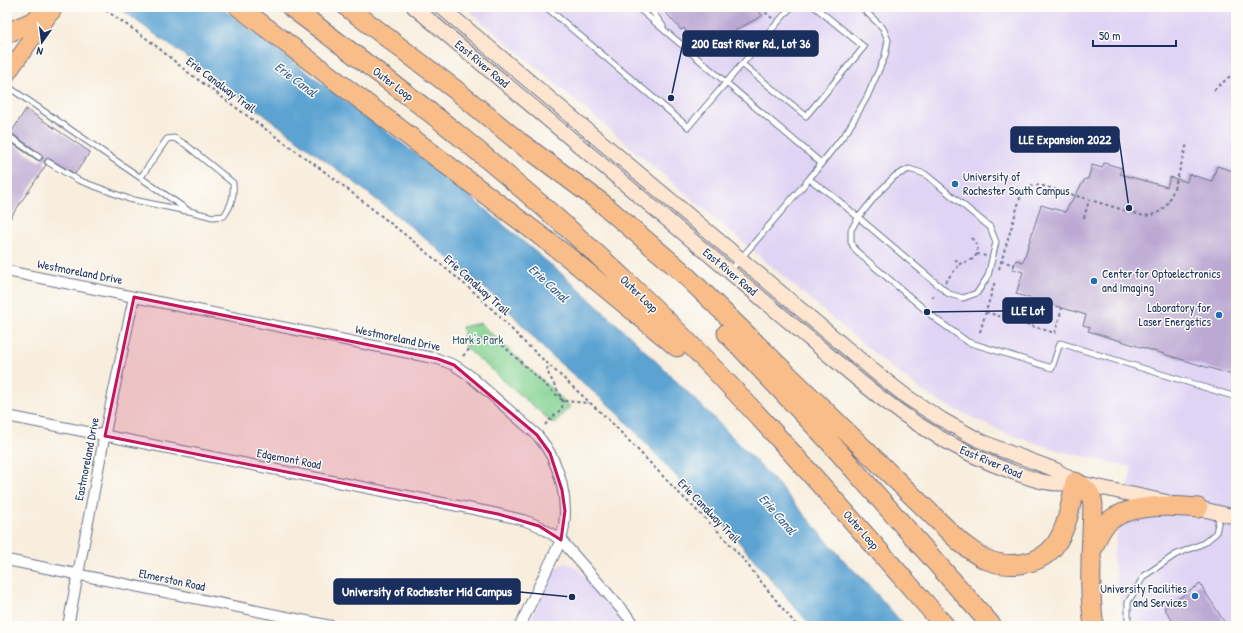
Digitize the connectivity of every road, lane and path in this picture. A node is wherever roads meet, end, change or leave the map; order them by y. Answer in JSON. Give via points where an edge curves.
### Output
{"nodes":[{"id":1,"x":101,"y":7,"type":"edge"},
{"id":2,"x":239,"y":7,"type":"edge"},
{"id":3,"x":291,"y":7,"type":"edge"},
{"id":4,"x":347,"y":7,"type":"edge"},
{"id":5,"x":414,"y":7,"type":"edge"},
{"id":6,"x":442,"y":7,"type":"edge"},
{"id":7,"x":546,"y":7,"type":"edge"},
{"id":8,"x":637,"y":7,"type":"edge"},
{"id":9,"x":649,"y":7,"type":"edge"},
{"id":10,"x":763,"y":7,"type":"edge"},
{"id":11,"x":791,"y":7,"type":"edge"},
{"id":12,"x":815,"y":7,"type":"edge"},
{"id":13,"x":861,"y":7,"type":"edge"},
{"id":14,"x":53,"y":9,"type":"edge"},
{"id":15,"x":774,"y":20,"type":"dead end"},
{"id":16,"x":7,"y":33,"type":"edge"},
{"id":17,"x":670,"y":35,"type":"junction"},
{"id":18,"x":742,"y":64,"type":"junction"},
{"id":19,"x":1236,"y":71,"type":"edge"},
{"id":20,"x":7,"y":74,"type":"edge"},
{"id":21,"x":726,"y":83,"type":"junction"},
{"id":22,"x":7,"y":86,"type":"edge"},
{"id":23,"x":1214,"y":90,"type":"dead end"},
{"id":24,"x":7,"y":135,"type":"edge"},
{"id":25,"x":521,"y":143,"type":"junction"},
{"id":26,"x":1186,"y":144,"type":"dead end"},
{"id":27,"x":39,"y":157,"type":"dead end"},
{"id":28,"x":48,"y":162,"type":"dead end"},
{"id":29,"x":821,"y":163,"type":"junction"},
{"id":30,"x":140,"y":177,"type":"junction"},
{"id":31,"x":809,"y":179,"type":"junction"},
{"id":32,"x":1089,"y":200,"type":"junction"},
{"id":33,"x":189,"y":211,"type":"junction"},
{"id":34,"x":858,"y":218,"type":"junction"},
{"id":35,"x":1084,"y":218,"type":"dead end"},
{"id":36,"x":977,"y":254,"type":"dead end"},
{"id":37,"x":740,"y":259,"type":"junction"},
{"id":38,"x":955,"y":259,"type":"dead end"},
{"id":39,"x":960,"y":264,"type":"junction"},
{"id":40,"x":7,"y":271,"type":"edge"},
{"id":41,"x":729,"y":272,"type":"junction"},
{"id":42,"x":945,"y":283,"type":"dead end"},
{"id":43,"x":936,"y":293,"type":"dead end"},
{"id":44,"x":134,"y":297,"type":"junction"},
{"id":45,"x":932,"y":298,"type":"dead end"},
{"id":46,"x":1062,"y":308,"type":"dead end"},
{"id":47,"x":986,"y":312,"type":"junction"},
{"id":48,"x":980,"y":332,"type":"dead end"},
{"id":49,"x":463,"y":356,"type":"dead end"},
{"id":50,"x":548,"y":364,"type":"junction"},
{"id":51,"x":1236,"y":397,"type":"edge"},
{"id":52,"x":562,"y":401,"type":"junction"},
{"id":53,"x":590,"y":403,"type":"junction"},
{"id":54,"x":7,"y":416,"type":"edge"},
{"id":55,"x":760,"y":417,"type":"junction"},
{"id":56,"x":545,"y":425,"type":"dead end"},
{"id":57,"x":105,"y":436,"type":"junction"},
{"id":58,"x":1075,"y":482,"type":"junction"},
{"id":59,"x":1198,"y":508,"type":"junction"},
{"id":60,"x":1220,"y":513,"type":"junction"},
{"id":61,"x":1236,"y":517,"type":"edge"},
{"id":62,"x":561,"y":540,"type":"junction"},
{"id":63,"x":1091,"y":555,"type":"junction"},
{"id":64,"x":7,"y":560,"type":"edge"},
{"id":65,"x":77,"y":574,"type":"junction"},
{"id":66,"x":68,"y":626,"type":"edge"},
{"id":67,"x":331,"y":626,"type":"edge"},
{"id":68,"x":520,"y":626,"type":"edge"},
{"id":69,"x":636,"y":626,"type":"edge"},
{"id":70,"x":797,"y":626,"type":"edge"},
{"id":71,"x":945,"y":626,"type":"edge"},
{"id":72,"x":992,"y":626,"type":"edge"},
{"id":73,"x":1094,"y":626,"type":"edge"},
{"id":74,"x":1128,"y":626,"type":"edge"}],
"edges":[{"from":1,"to":50,"type":"path","name":"Erie Canalway Trail","via":[[150,41],[257,124],[319,167],[413,242],[486,303]]},
{"from":2,"to":55,"type":"highway","via":[[567,256]]},
{"from":3,"to":55,"type":"highway","name":"Outer Loop","via":[[448,127],[536,201],[602,259]]},
{"from":4,"to":25,"type":"highway"},
{"from":5,"to":41,"type":"street","name":"East River Road"},
{"from":6,"to":37,"type":"street","name":"East River Road"},
{"from":7,"to":21,"type":"lane","via":[[688,127]]},
{"from":8,"to":17,"type":"lane"},
{"from":9,"to":17,"type":"lane"},
{"from":10,"to":15,"type":"path"},
{"from":11,"to":18,"type":"lane"},
{"from":12,"to":18,"type":"lane","via":[[864,47],[806,116]]},
{"from":13,"to":29,"type":"lane","via":[[883,28],[888,40],[885,56],[867,97],[848,130]]},
{"from":14,"to":16,"type":"highway"},
{"from":14,"to":20,"type":"main road"},
{"from":17,"to":21,"type":"lane"},
{"from":18,"to":21,"type":"lane"},
{"from":19,"to":23,"type":"path"},
{"from":21,"to":29,"type":"lane"},
{"from":22,"to":30,"type":"lane"},
{"from":24,"to":27,"type":"lane"},
{"from":25,"to":58,"type":"highway","via":[[666,256],[960,542],[980,556],[998,563],[1012,564],[1031,561],[1048,553],[1061,535]]},
{"from":25,"to":72,"type":"highway","via":[[618,228],[740,346],[824,435]]},
{"from":26,"to":32,"type":"path","via":[[1171,198],[1164,208],[1155,214],[1144,216]]},
{"from":28,"to":33,"type":"lane","via":[[78,180],[130,199]]},
{"from":29,"to":31,"type":"lane"},
{"from":30,"to":33,"type":"lane"},
{"from":30,"to":33,"type":"lane","via":[[166,139],[174,138],[185,144],[233,183],[234,195],[224,216],[213,217]]},
{"from":31,"to":34,"type":"lane"},
{"from":31,"to":37,"type":"lane"},
{"from":32,"to":35,"type":"path"},
{"from":32,"to":47,"type":"path","via":[[1033,184],[1026,188],[1021,195]]},
{"from":34,"to":34,"type":"lane","via":[[895,176],[909,170],[925,174],[990,227],[996,242],[988,276],[977,293],[963,298],[949,294]]},
{"from":34,"to":51,"type":"lane","via":[[851,230],[850,242],[856,251],[937,320],[968,342],[1052,368],[1060,343]]},
{"from":36,"to":39,"type":"path","via":[[973,259]]},
{"from":37,"to":41,"type":"lane"},
{"from":37,"to":58,"type":"street","name":"East River Road","via":[[875,372],[924,409],[977,439],[1051,468]]},
{"from":38,"to":39,"type":"path"},
{"from":39,"to":42,"type":"path"},
{"from":40,"to":44,"type":"street","name":"Westmoreland Drive"},
{"from":41,"to":58,"type":"street","name":"East River Road","via":[[878,396],[928,431],[981,459],[1039,482]]},
{"from":43,"to":45,"type":"path"},
{"from":44,"to":57,"type":"street","name":"Eastmoreland Drive"},
{"from":44,"to":62,"type":"street","name":"Westmoreland Drive","via":[[438,359],[454,365],[469,375],[537,435],[550,453],[562,490],[565,511]]},
{"from":46,"to":47,"type":"path","via":[[1055,333]]},
{"from":47,"to":48,"type":"path"},
{"from":49,"to":52,"type":"path","via":[[473,345],[485,338],[498,341]]},
{"from":50,"to":52,"type":"path","via":[[547,371]]},
{"from":50,"to":53,"type":"path","name":"Erie Canalway Trail"},
{"from":52,"to":53,"type":"path"},
{"from":52,"to":56,"type":"path","via":[[562,408]]},
{"from":53,"to":70,"type":"path","name":"Erie Canalway Trail","via":[[720,533]]},
{"from":54,"to":57,"type":"street","name":"Edgemont Road"},
{"from":55,"to":71,"type":"highway","name":"Outer Loop"},
{"from":57,"to":62,"type":"street","name":"Edgemont Road","via":[[498,514],[539,526]]},
{"from":57,"to":65,"type":"street","name":"Eastmoreland Drive"},
{"from":58,"to":59,"type":"street","name":"East River Road"},
{"from":58,"to":63,"type":"highway","via":[[1088,492],[1092,500]]},
{"from":59,"to":60,"type":"street","name":"East River Road"},
{"from":59,"to":63,"type":"highway","via":[[1159,507],[1120,515],[1109,521],[1102,530]]},
{"from":60,"to":61,"type":"street","name":"East River Road"},
{"from":60,"to":74,"type":"lane","via":[[1216,533],[1204,543],[1175,555],[1144,576],[1128,602]]},
{"from":62,"to":68,"type":"street","name":"Westmoreland Drive"},
{"from":62,"to":69,"type":"street"},
{"from":63,"to":73,"type":"highway"},
{"from":64,"to":65,"type":"street","name":"Elmerston Road"},
{"from":65,"to":66,"type":"street","name":"Eastmoreland Drive"},
{"from":65,"to":67,"type":"street","name":"Elmerston Road"}]}
